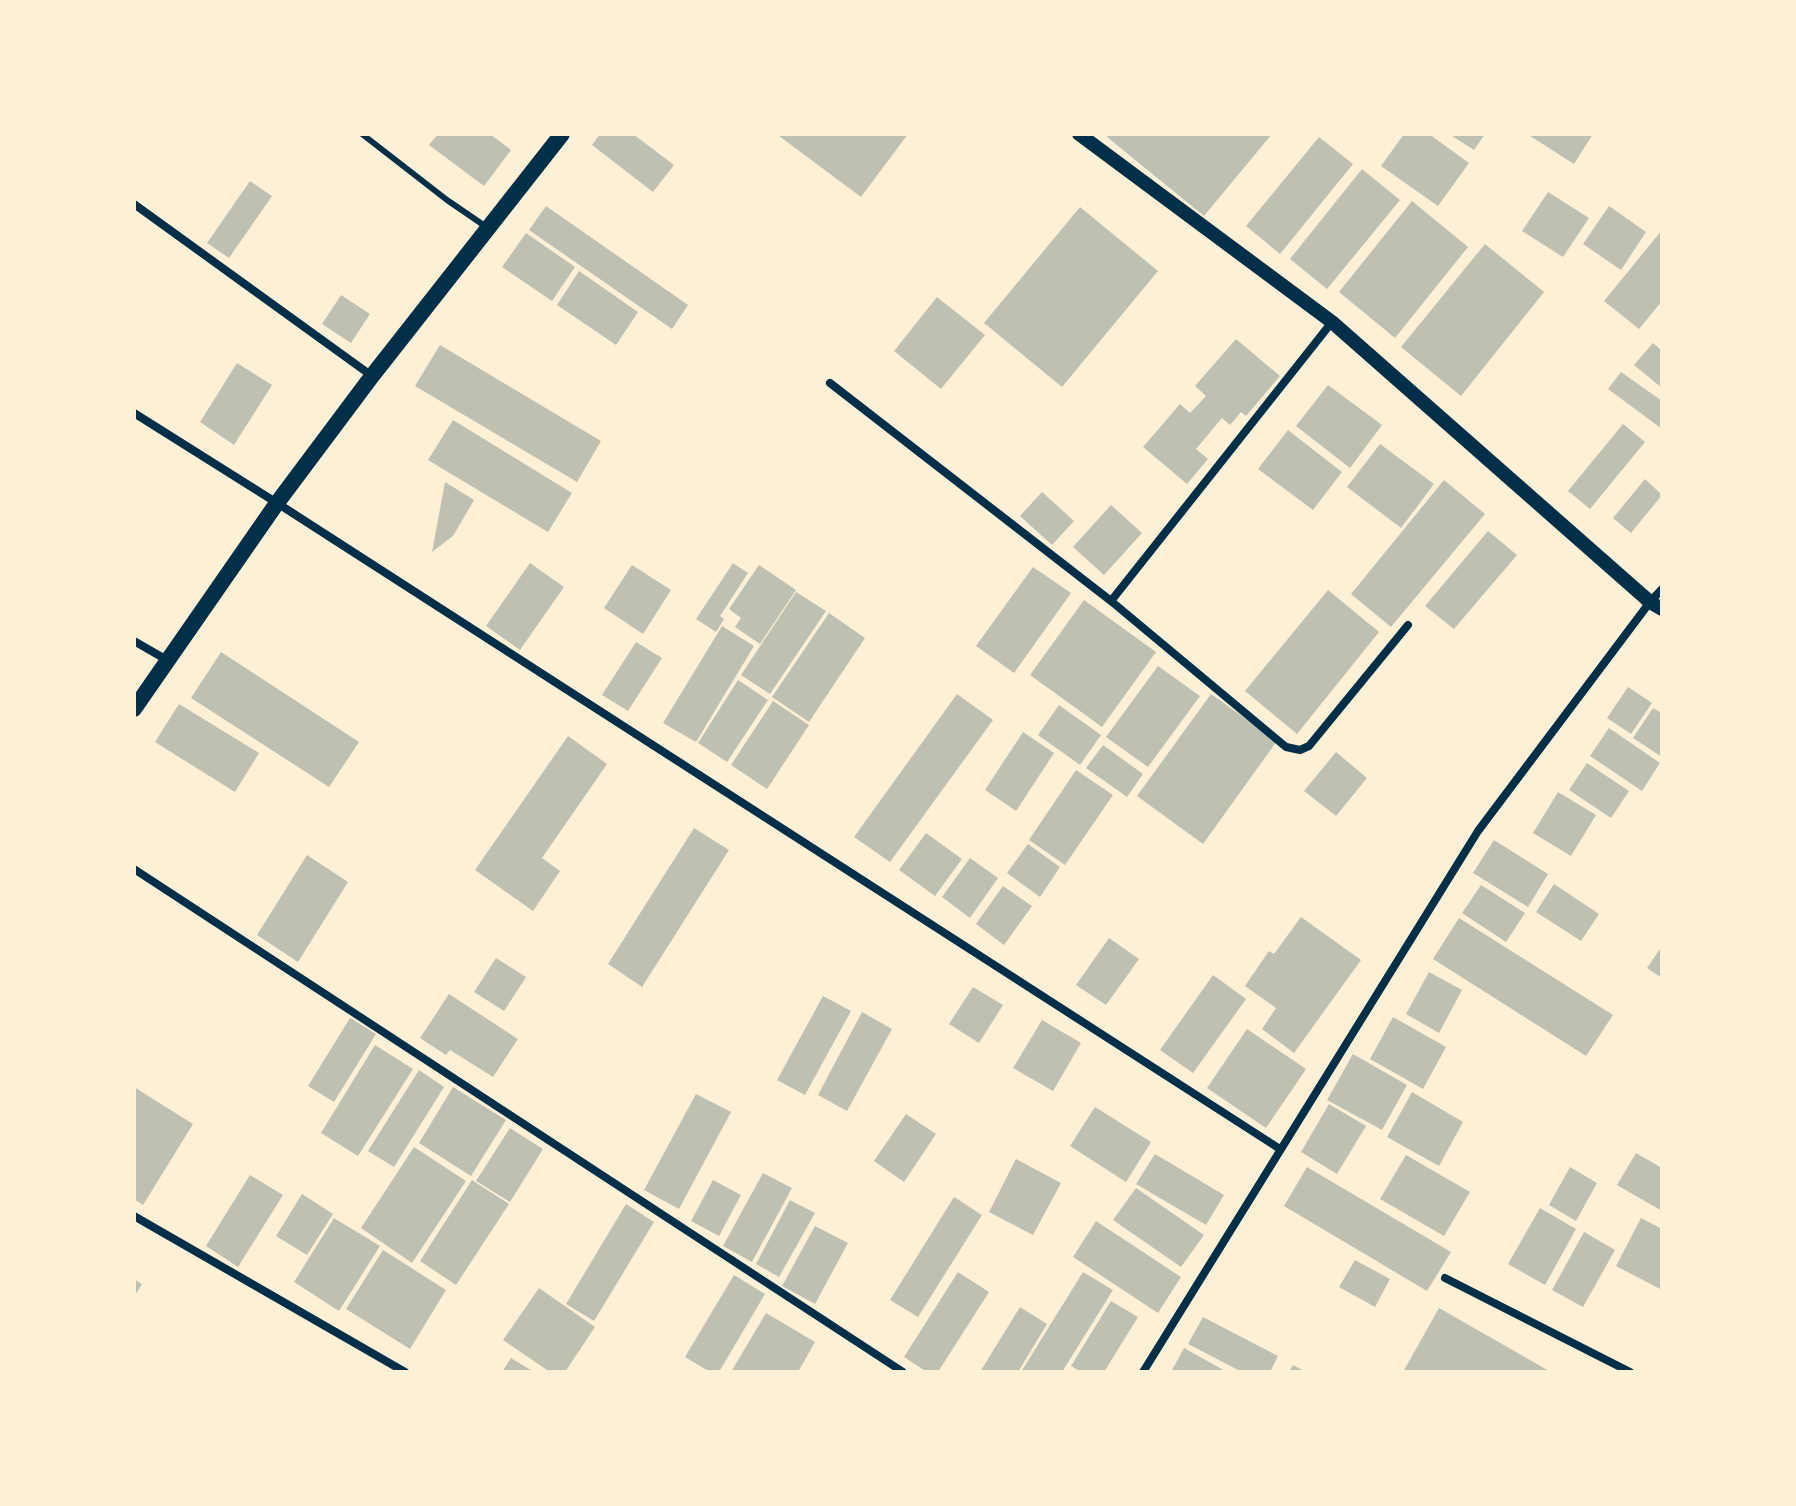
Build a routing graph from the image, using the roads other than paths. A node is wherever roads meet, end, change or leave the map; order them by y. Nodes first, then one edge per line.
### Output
1 (362, 134) edge
2 (562, 134) edge
3 (1079, 134) edge
4 (134, 204) edge
5 (488, 228) junction
6 (1332, 322) junction
7 (372, 376) junction
8 (830, 383) dead end
9 (134, 413) edge
10 (277, 503) junction
11 (1662, 589) edge
12 (1111, 601) junction
13 (1656, 606) edge
14 (1408, 625) dead end
15 (134, 641) edge
16 (167, 660) junction
17 (134, 709) edge
18 (134, 869) edge
19 (1280, 1149) junction
20 (134, 1216) edge
21 (1445, 1278) dead end
22 (405, 1372) edge
23 (903, 1372) edge
24 (1143, 1372) edge
25 (1630, 1372) edge

1 - 5 lane
2 - 5 main road
3 - 6 street
4 - 7 street
5 - 7 main road
6 - 12 street
6 - 13 street
7 - 10 main road
8 - 12 street
9 - 10 street
10 - 16 main road
10 - 19 street
11 - 13 street
12 - 14 street
13 - 19 street
15 - 16 street
16 - 17 main road
18 - 23 street
19 - 24 street
20 - 22 street
21 - 25 street

